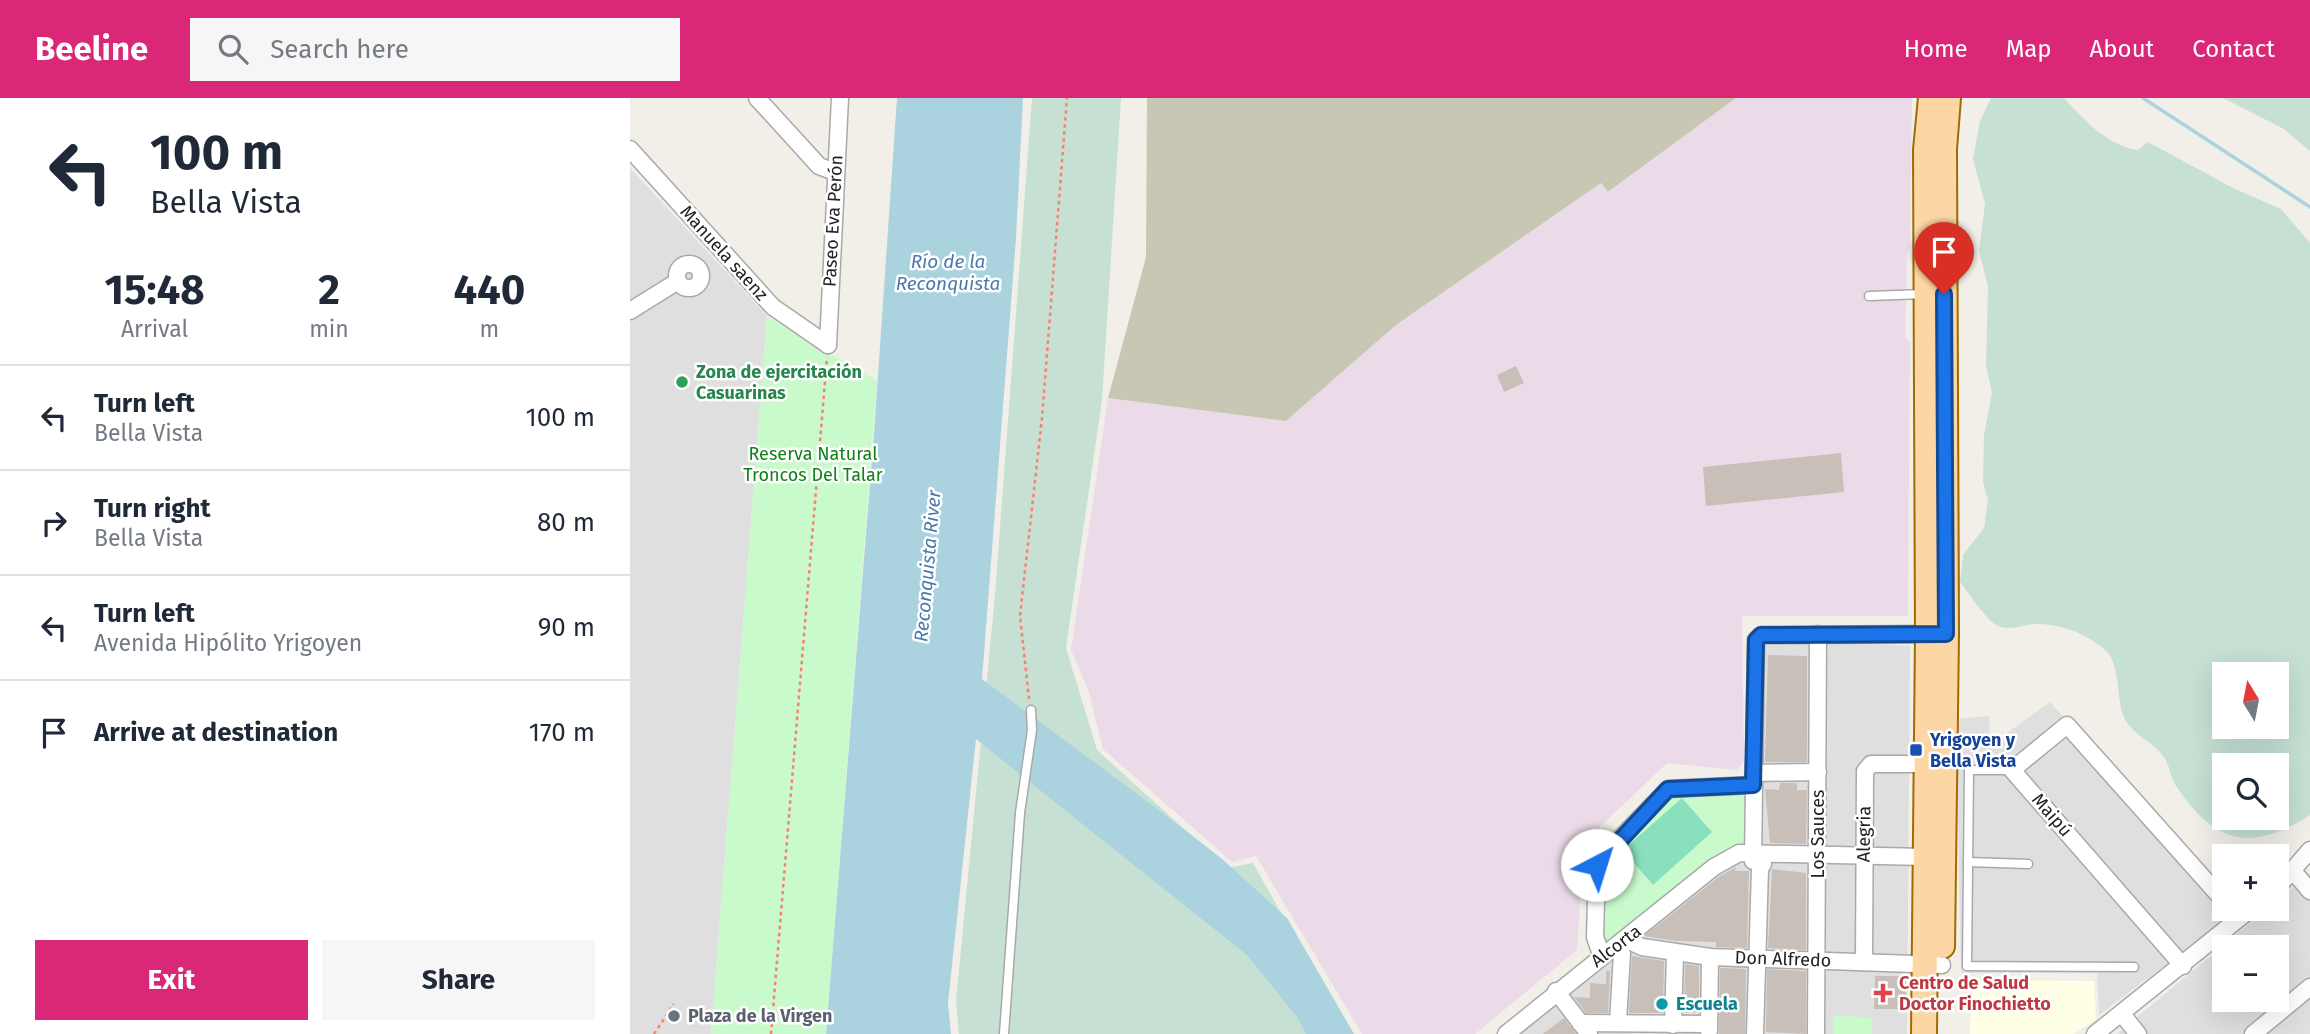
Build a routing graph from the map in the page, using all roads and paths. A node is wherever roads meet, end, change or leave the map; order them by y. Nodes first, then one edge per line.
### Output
1 (757, 98) edge
2 (840, 98) edge
3 (1067, 98) edge
4 (1931, 98) edge
5 (1948, 98) edge
6 (630, 149) edge
7 (835, 172) junction
8 (678, 281) dead end
9 (1936, 294) junction
10 (1869, 296) dead end
11 (632, 307) edge
12 (828, 345) junction
13 (1818, 634) junction
14 (1937, 634) junction
15 (1031, 709) joint
16 (1926, 764) junction
17 (2012, 770) junction
18 (1818, 772) junction
19 (1754, 779) junction
20 (2310, 850) edge
21 (1818, 859) junction
22 (1757, 860) junction
23 (1864, 860) junction
24 (1925, 861) junction
25 (1968, 862) junction
26 (2028, 864) dead end
27 (2294, 871) junction
28 (2289, 876) edge
29 (2212, 888) edge
30 (2310, 891) edge
31 (2231, 921) edge
32 (1622, 943) junction
33 (1675, 953) junction
34 (1602, 957) junction
35 (1710, 957) junction
36 (1757, 960) junction
37 (1816, 960) junction
38 (1864, 962) junction
39 (1934, 965) junction
40 (2183, 966) junction
41 (2134, 967) dead end
42 (2310, 987) edge
43 (1556, 991) junction
44 (674, 1004) dead end
45 (2122, 1014) junction
46 (1618, 1022) junction
47 (1585, 1028) edge
48 (1662, 1028) edge
49 (1708, 1029) edge
50 (1515, 1031) edge
51 (654, 1034) edge
52 (771, 1034) edge
53 (1004, 1034) edge
54 (1755, 1034) edge
55 (1816, 1034) edge
56 (1924, 1034) edge
57 (1941, 1034) edge
58 (2095, 1034) edge
59 (2138, 1034) edge
60 (2253, 1034) edge

1 - 7 street
2 - 7 street, Paseo Eva Perón
3 - 15 path
4 - 9 main road
5 - 9 main road
6 - 12 street, Manuela saenz
7 - 12 street, Paseo Eva Perón
8 - 11 street
9 - 10 lane
9 - 14 main road
12 - 52 path
13 - 14 street
13 - 18 street, Los Sauces
13 - 19 street
14 - 16 main road
14 - 39 main road
15 - 53 lane
16 - 23 street, Alegria
16 - 24 main road
17 - 25 lane
17 - 29 street
17 - 40 street, Maipú
18 - 19 street
18 - 21 street, Los Sauces
19 - 22 street
19 - 34 street
20 - 27 street
21 - 22 street, Alcorta
21 - 23 street, Alcorta
21 - 37 street, Los Sauces
22 - 32 street, Alcorta
22 - 36 street
23 - 24 street, Alcorta
23 - 38 street, Alegria
24 - 39 main road
25 - 26 lane
25 - 41 lane
27 - 28 street
27 - 30 street
31 - 40 street
32 - 33 street, Don Alfredo
32 - 34 street, Alcorta
32 - 46 street
33 - 35 street, Don Alfredo
33 - 48 street
34 - 43 street, Alcorta
35 - 36 street, Don Alfredo
35 - 49 street
36 - 37 street, Don Alfredo
36 - 54 street
37 - 38 street, Don Alfredo
37 - 55 street, Los Sauces
38 - 39 street, Don Alfredo
39 - 56 main road
39 - 57 main road
40 - 45 street
42 - 60 street
43 - 47 street
43 - 50 street, Alcorta
44 - 51 path
45 - 58 street
45 - 59 street
46 - 47 street
46 - 48 street
48 - 49 street

